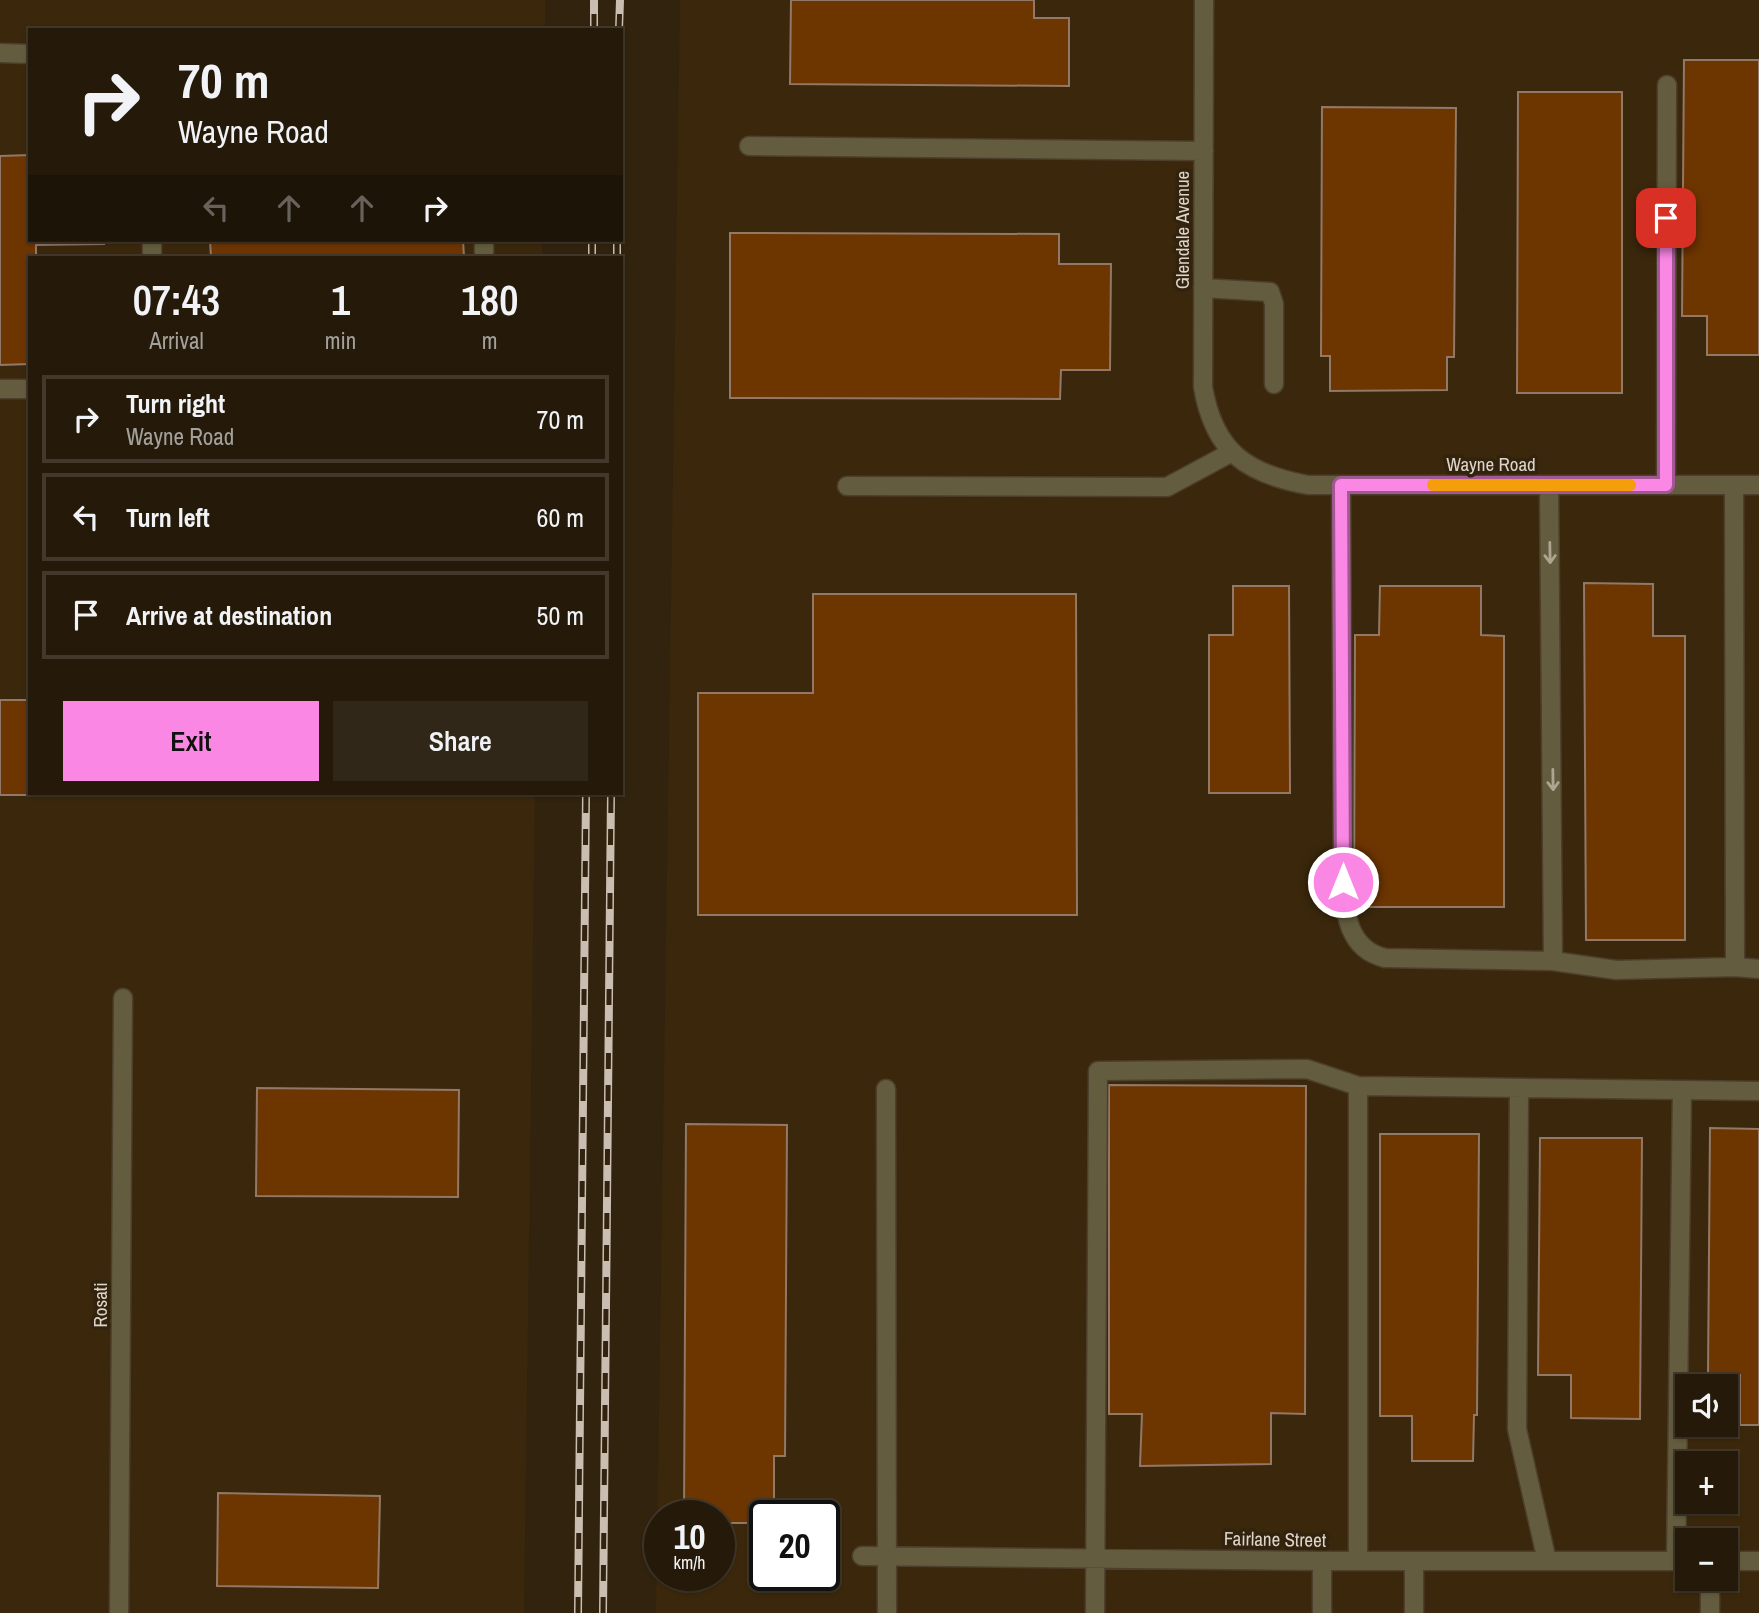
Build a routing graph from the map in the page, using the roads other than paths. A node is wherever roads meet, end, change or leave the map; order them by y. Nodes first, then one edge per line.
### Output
1 (1204, 0) edge
2 (0, 53) edge
3 (28, 54) edge
4 (1667, 85) dead end
5 (749, 146) dead end
6 (1204, 151) junction
7 (1203, 288) junction
8 (1274, 384) dead end
9 (0, 389) edge
10 (28, 389) edge
11 (1232, 452) junction
12 (1341, 485) junction
13 (1549, 485) junction
14 (1666, 485) junction
15 (1734, 485) junction
16 (1759, 485) edge
17 (847, 486) dead end
18 (1553, 961) junction
19 (1735, 967) junction
20 (1759, 969) edge
21 (123, 998) dead end
22 (1358, 1086) junction
23 (886, 1088) dead end
24 (1519, 1088) junction
25 (1682, 1090) junction
26 (1759, 1091) edge
27 (1681, 1528) edge
28 (862, 1556) dead end
29 (888, 1556) junction
30 (1095, 1558) junction
31 (1322, 1561) junction
32 (1358, 1561) junction
33 (1414, 1561) junction
34 (1547, 1561) junction
35 (1675, 1561) edge
36 (1738, 1561) edge
37 (1759, 1561) edge
38 (1710, 1591) edge
39 (119, 1613) edge
40 (887, 1613) edge
41 (1095, 1613) edge
42 (1322, 1613) edge
43 (1414, 1613) edge
44 (1710, 1613) edge

1 - 6 street, Glendale Avenue
2 - 3 street
4 - 14 street
5 - 6 street
6 - 7 street, Glendale Avenue
7 - 8 street
7 - 11 street, Glendale Avenue
9 - 10 street
11 - 12 street, Wayne Road
11 - 17 street
12 - 13 street, Wayne Road
12 - 18 street
13 - 14 street, Wayne Road
13 -> 18 street
14 - 15 street, Wayne Road
15 - 16 street, Wayne Road
15 - 19 street
18 - 19 street
19 - 20 street
21 - 39 street, Rosati
22 - 24 street
22 - 30 street
22 - 32 street
23 - 29 street
24 - 25 street
24 - 34 street
25 - 26 street
25 - 27 street
28 - 29 street, Fairlane Street
29 - 30 street, Fairlane Street
29 - 40 street
30 - 31 street, Fairlane Street
30 - 41 street
31 - 32 street, Fairlane Street
31 - 42 street
32 - 33 street, Fairlane Street
33 - 34 street, Fairlane Street
33 - 43 street
34 - 35 street, Fairlane Street
36 - 37 street
38 - 44 street

